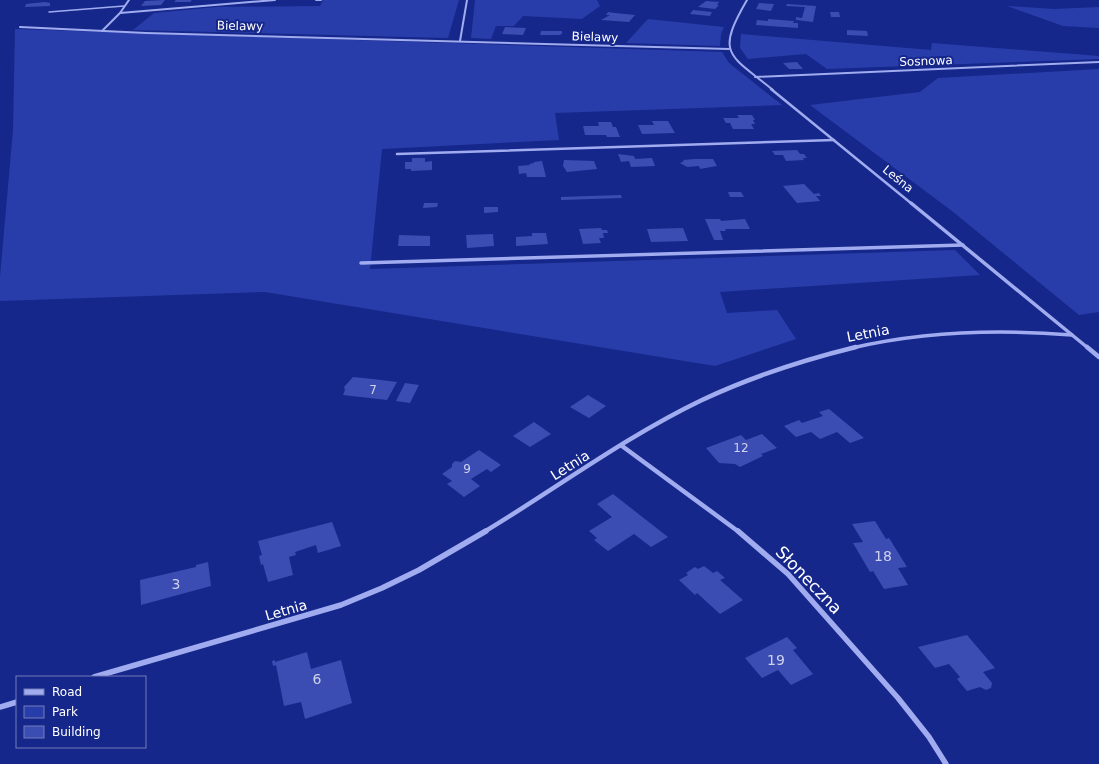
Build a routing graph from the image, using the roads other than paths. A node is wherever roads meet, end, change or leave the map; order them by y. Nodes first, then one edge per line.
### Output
1 (129, 0) edge
2 (275, 0) edge
3 (316, 0) edge
4 (321, 0) edge
5 (467, 0) edge
6 (747, 0) edge
7 (124, 6) junction
8 (49, 12) dead end
9 (120, 13) junction
10 (20, 27) dead end
11 (102, 31) junction
12 (460, 41) junction
13 (729, 49) junction
14 (1099, 62) edge
15 (755, 77) junction
16 (834, 140) junction
17 (397, 154) dead end
18 (963, 245) junction
19 (360, 263) dead end
20 (1072, 335) junction
21 (1099, 357) edge
22 (622, 446) junction
23 (97, 676) edge
24 (16, 702) edge
25 (0, 707) edge
26 (946, 764) edge

1 - 7 street
2 - 9 street
3 - 4 street
5 - 12 street
6 - 13 street
7 - 8 lane
7 - 9 street
9 - 11 street
10 - 11 street, Bielawy
11 - 12 street, Bielawy
12 - 13 street, Bielawy
13 - 15 street, Leśna
14 - 15 street, Sosnowa
15 - 16 street, Leśna
16 - 17 street
16 - 18 street, Leśna
18 - 19 street
18 - 20 street, Leśna
20 - 21 street, Leśna
20 - 22 street, Letnia
22 - 23 street, Letnia
22 - 26 street, Słoneczna
24 - 25 street

